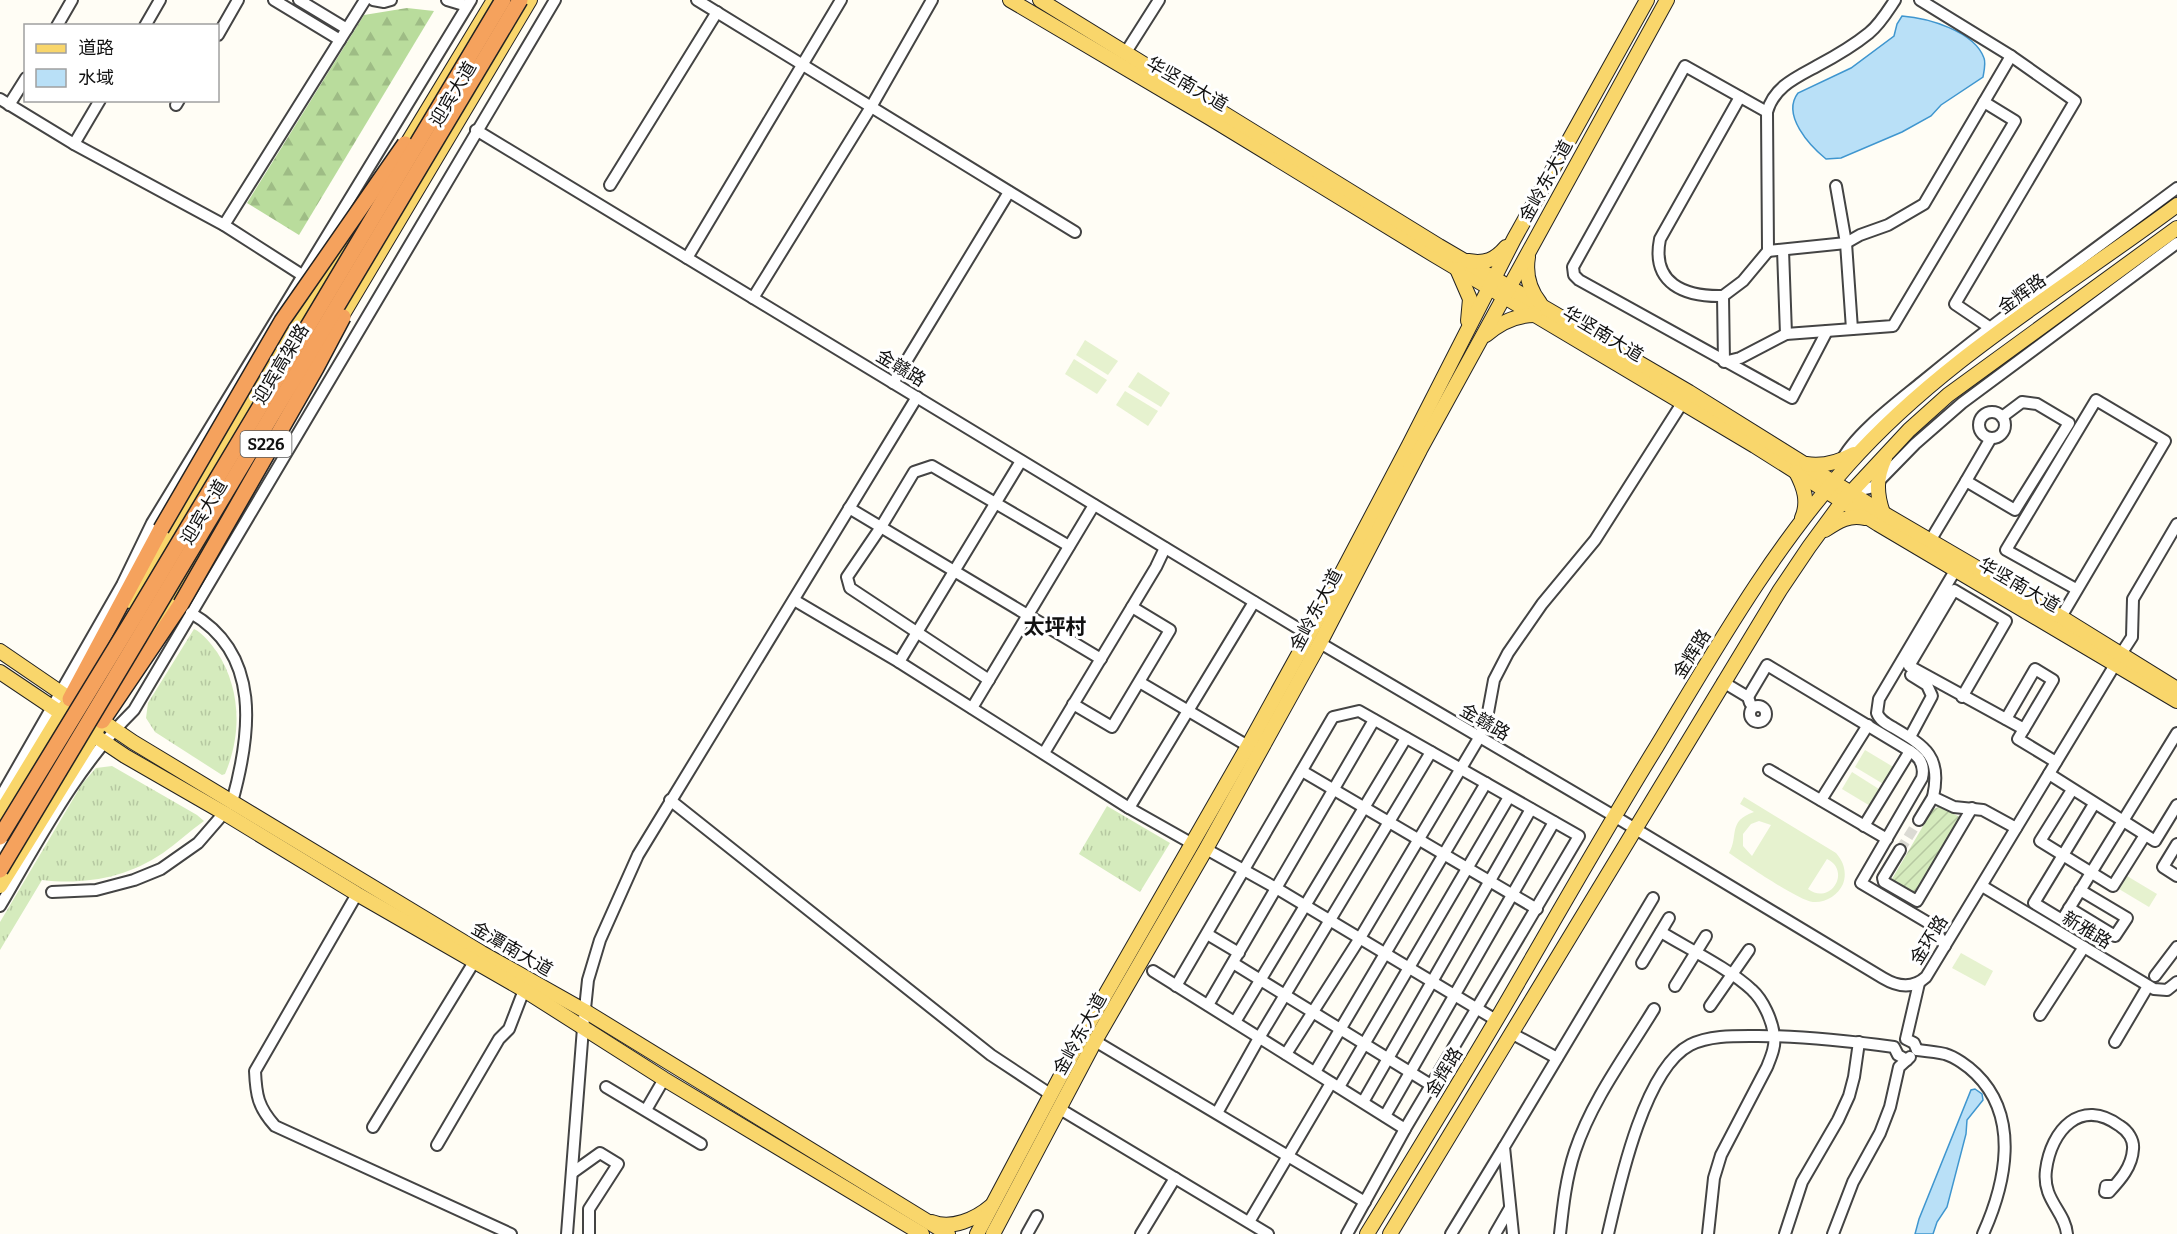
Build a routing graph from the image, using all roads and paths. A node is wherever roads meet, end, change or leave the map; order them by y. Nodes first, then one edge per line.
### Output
1 (72, 0) edge
2 (160, 0) edge
3 (238, 0) edge
4 (274, 0) edge
5 (299, 0) edge
6 (364, 0) edge
7 (373, 0) edge
8 (391, 0) edge
9 (447, 0) edge
10 (494, 0) edge
11 (503, 0) edge
12 (520, 0) edge
13 (530, 0) edge
14 (555, 0) edge
15 (697, 0) edge
16 (841, 0) edge
17 (933, 0) edge
18 (1010, 0) edge
19 (1040, 0) edge
20 (1159, 0) edge
21 (1647, 0) edge
22 (1667, 0) edge
23 (1895, 0) edge
24 (1920, 0) edge
25 (469, 3) edge
26 (717, 12) junction
27 (58, 24) edge
28 (146, 24) edge
29 (347, 29) junction
30 (219, 33) edge
31 (340, 40) junction
32 (1126, 52) junction
33 (2011, 56) junction
34 (804, 66) junction
35 (24, 80) edge
36 (1740, 97) junction
37 (5, 102) edge
38 (99, 102) edge
39 (1984, 102) junction
40 (871, 107) junction
41 (1767, 112) junction
42 (449, 117) junction
43 (476, 130) junction
44 (74, 144) junction
45 (610, 185) dead end
46 (1836, 186) dead end
47 (2177, 188) edge
48 (1010, 192) junction
49 (2177, 205) edge
50 (224, 225) junction
51 (2177, 228) edge
52 (1075, 232) dead end
53 (1514, 238) junction
54 (1846, 243) junction
55 (2177, 243) edge
56 (1530, 248) junction
57 (1784, 250) junction
58 (1768, 251) junction
59 (687, 258) junction
60 (1460, 264) junction
61 (302, 275) junction
62 (1491, 283) junction
63 (1507, 292) junction
64 (1723, 296) junction
65 (753, 298) junction
66 (1538, 310) junction
67 (1989, 327) junction
68 (1852, 329) junction
69 (1827, 331) junction
70 (1466, 332) junction
71 (1786, 334) junction
72 (1480, 340) junction
73 (1724, 362) junction
74 (892, 382) junction
75 (916, 397) junction
76 (1686, 398) junction
77 (2002, 417) junction
78 (1991, 438) junction
79 (1866, 446) junction
80 (1415, 448) junction
81 (1888, 451) junction
82 (1021, 460) junction
83 (1841, 460) junction
84 (1799, 468) junction
85 (1965, 481) junction
86 (1877, 483) junction
87 (1829, 486) junction
88 (1846, 497) junction
89 (995, 503) junction
90 (1094, 505) junction
91 (849, 508) junction
92 (1877, 516) junction
93 (2177, 524) edge
94 (881, 527) junction
95 (1799, 527) junction
96 (1814, 539) junction
97 (1930, 541) junction
98 (1069, 546) junction
99 (1165, 548) junction
100 (1956, 569) junction
101 (954, 571) junction
102 (2076, 589) junction
103 (794, 600) junction
104 (1254, 602) junction
105 (1132, 607) junction
106 (186, 609) junction
107 (1028, 615) junction
108 (2061, 617) junction
109 (916, 632) junction
110 (1314, 639) junction
111 (0, 651) edge
112 (2119, 658) junction
113 (1101, 659) junction
114 (899, 662) junction
115 (1898, 668) junction
116 (0, 672) edge
117 (989, 680) junction
118 (1723, 682) junction
119 (1141, 683) junction
120 (2177, 689) edge
121 (65, 696) junction
122 (1748, 697) junction
123 (1962, 697) junction
124 (2177, 701) edge
125 (1073, 704) junction
126 (972, 708) junction
127 (1752, 709) dead end
128 (56, 710) junction
129 (1188, 711) junction
130 (2006, 719) junction
131 (1374, 720) junction
132 (109, 725) junction
133 (1868, 725) junction
134 (2024, 729) junction
135 (2177, 734) edge
136 (1910, 737) junction
137 (1406, 738) junction
138 (1479, 738) junction
139 (98, 739) junction
140 (1248, 746) junction
141 (1910, 751) junction
142 (2172, 751) edge
143 (1431, 752) junction
144 (1044, 753) junction
145 (2056, 762) junction
146 (1460, 768) junction
147 (1769, 770) dead end
148 (1302, 771) junction
149 (2049, 774) junction
150 (1486, 783) junction
151 (1334, 790) junction
152 (2072, 790) junction
153 (1509, 796) junction
154 (1933, 797) junction
155 (0, 798) edge
156 (670, 800) junction
157 (1821, 800) junction
158 (2094, 804) junction
159 (2177, 805) edge
160 (228, 807) junction
161 (1129, 808) junction
162 (1364, 808) junction
163 (1972, 808) junction
164 (1531, 809) junction
165 (0, 814) edge
166 (1614, 816) junction
167 (1919, 820) tunnel mouth
168 (1389, 822) junction
169 (1554, 822) junction
170 (2123, 822) junction
171 (1864, 826) junction
172 (2016, 828) junction
173 (1635, 829) junction
174 (2145, 835) junction
175 (0, 837) edge
176 (1418, 839) junction
177 (1887, 839) junction
178 (1191, 843) junction
179 (2177, 844) edge
180 (1206, 849) junction
181 (1900, 850) tunnel mouth
182 (1444, 854) junction
183 (2063, 855) junction
184 (1468, 868) junction
185 (1244, 869) junction
186 (0, 870) edge
187 (2091, 873) junction
188 (2177, 876) edge
189 (1490, 881) junction
190 (0, 886) edge
191 (1982, 886) junction
192 (1276, 888) junction
193 (2080, 890) junction
194 (52, 892) dead end
195 (357, 894) junction
196 (1513, 894) junction
197 (1653, 898) dead end
198 (1305, 905) junction
199 (0, 906) edge
200 (2069, 908) junction
201 (1537, 909) junction
202 (1669, 918) dead end
203 (1330, 920) junction
204 (1661, 932) junction
205 (1207, 934) junction
206 (1706, 936) dead end
207 (1360, 938) junction
208 (1945, 946) junction
209 (2084, 947) junction
210 (2177, 947) edge
211 (1749, 950) dead end
212 (1385, 953) junction
213 (1695, 953) junction
214 (1236, 958) junction
215 (474, 962) junction
216 (1641, 963) dead end
217 (1410, 967) junction
218 (1153, 971) dead end
219 (1732, 975) junction
220 (2155, 976) dead end
221 (1261, 980) junction
222 (1433, 980) junction
223 (2177, 982) edge
224 (1919, 983) junction
225 (1176, 986) junction
226 (1675, 986) dead end
227 (2148, 986) junction
228 (524, 990) junction
229 (1455, 994) junction
230 (1285, 995) junction
231 (1208, 1005) junction
232 (1710, 1006) dead end
233 (1478, 1007) junction
234 (1654, 1009) dead end
235 (585, 1011) junction
236 (1314, 1013) junction
237 (2040, 1015) dead end
238 (1496, 1020) junction
239 (1235, 1023) junction
240 (583, 1028) junction
241 (1340, 1029) junction
242 (1511, 1033) junction
243 (1774, 1036) junction
244 (1259, 1038) junction
245 (1906, 1039) junction
246 (1095, 1041) junction
247 (1859, 1042) junction
248 (2115, 1042) dead end
249 (1364, 1044) junction
250 (1894, 1047) junction
251 (1917, 1050) junction
252 (1286, 1054) junction
253 (1388, 1058) junction
254 (1557, 1058) junction
255 (1907, 1060) junction
256 (1315, 1072) junction
257 (1410, 1072) junction
258 (664, 1079) junction
259 (1335, 1085) junction
260 (1431, 1085) junction
261 (606, 1087) dead end
262 (1050, 1094) junction
263 (1363, 1102) junction
264 (1060, 1108) junction
265 (646, 1110) junction
266 (1216, 1113) junction
267 (1385, 1116) junction
268 (373, 1127) dead end
269 (1405, 1129) junction
270 (701, 1144) dead end
271 (437, 1145) dead end
272 (1504, 1147) junction
273 (1031, 1148) junction
274 (1288, 1156) junction
275 (572, 1173) junction
276 (1175, 1178) junction
277 (2114, 1186) dead end
278 (1365, 1202) junction
279 (995, 1203) junction
280 (1511, 1207) junction
281 (1005, 1213) junction
282 (1037, 1216) dead end
283 (1249, 1222) junction
284 (919, 1229) edge
285 (511, 1234) edge
286 (567, 1234) edge
287 (589, 1234) edge
288 (948, 1234) edge
289 (977, 1234) edge
290 (993, 1234) edge
291 (1004, 1234) edge
292 (1028, 1234) edge
293 (1141, 1234) edge
294 (1268, 1234) edge
295 (1347, 1234) edge
296 (1367, 1234) edge
297 (1390, 1234) edge
298 (1451, 1234) edge
299 (1495, 1234) edge
300 (1513, 1234) edge
301 (1560, 1234) edge
302 (1608, 1234) edge
303 (1708, 1234) edge
304 (1785, 1234) edge
305 (1833, 1234) edge
306 (1983, 1234) edge
307 (2067, 1234) edge

1 - 27 street
2 - 28 street
3 - 30 street
4 - 31 street
5 - 29 street
6 - 29 street
7 - 8 street
9 - 25 street
10 - 121 main road, 迎宾大道 / S226
11 - 121 highway, bridge
11 - 175 highway, 迎宾高架路, bridge
12 - 42 highway, 迎宾高架路, bridge
13 - 132 main road, 迎宾大道 / S226
14 - 43 street
15 - 26 street
16 - 34 street
17 - 40 street
18 - 60 main road, 华坚南大道
19 - 32 main road, 华坚南大道
20 - 32 street
21 - 53 main road, 金岭东大道
22 - 56 main road, 金岭东大道
23 - 41 street
24 - 33 street
25 - 61 street
26 - 34 street
26 - 45 street
29 - 31 street
31 - 50 street
32 - 60 main road, 华坚南大道
33 - 39 street
33 - 67 street
34 - 40 street
34 - 59 street
35 - 37 street
36 - 41 street
36 - 64 street
36 - 73 street
37 - 44 street
38 - 44 street
39 - 54 street
39 - 68 street
40 - 48 street
40 - 65 street
41 - 58 street
42 - 106 highway, bridge
42 - 186 highway, 迎宾高架路, bridge
43 - 59 street, 金赣路
43 - 106 street
44 - 50 street
46 - 54 street
47 - 67 street
48 - 52 street
48 - 74 street
49 - 79 main road, 金辉路
50 - 61 street
51 - 81 main road, 金辉路
53 - 60 main road
53 - 62 main road, 金岭东大道
54 - 57 street
54 - 68 street
55 - 86 street
56 - 63 main road, 金岭东大道
56 - 66 main road
57 - 58 street
57 - 71 street
58 - 64 street
59 - 65 street, 金赣路
60 - 62 main road, 华坚南大道
60 - 70 main road
61 - 121 street
62 - 63 main road, 华坚南大道
62 - 70 main road, 金岭东大道
63 - 66 main road, 华坚南大道
63 - 72 main road, 金岭东大道
64 - 73 street
65 - 74 street, 金赣路
66 - 72 main road
66 - 76 main road, 华坚南大道
67 - 83 street
68 - 69 street
69 - 71 street
69 - 73 street
70 - 80 main road, 金岭东大道
71 - 73 street
72 - 80 main road, 金岭东大道
74 - 75 street, 金赣路
75 - 82 street, 金赣路
75 - 91 street
76 - 84 main road, 华坚南大道
76 - 138 street
77 - 78 street
77 - 78 street
77 - 85 street
78 - 85 street
79 - 83 main road
79 - 87 main road, 金辉路
80 - 110 main road, 金岭东大道
81 - 86 main road
81 - 88 main road, 金辉路
82 - 89 street
82 - 90 street, 金赣路
83 - 84 main road
83 - 87 street
84 - 87 main road, 华坚南大道
84 - 95 main road
85 - 97 street
86 - 88 street
86 - 92 main road
87 - 88 main road, 华坚南大道
87 - 95 main road, 金辉路
88 - 92 main road, 华坚南大道
88 - 96 main road, 金辉路
89 - 94 street
89 - 98 street
89 - 101 street
90 - 98 street
90 - 99 street, 金赣路
91 - 94 street
91 - 103 street
92 - 96 main road
92 - 97 main road, 华坚南大道
92 - 100 main road, 华坚南大道
93 - 112 street, 金环路
94 - 101 street
94 - 109 street
95 - 166 main road, 金辉路
96 - 118 main road, 金辉路
97 - 108 main road, 华坚南大道
98 - 107 street
99 - 104 street, 金赣路
99 - 105 street
100 - 112 main road, 华坚南大道
100 - 115 street
101 - 107 street
101 - 109 street
102 - 102 street
102 - 108 street
103 - 114 street
103 - 156 street
104 - 110 street, 金赣路
104 - 129 street
105 - 113 street
105 - 119 street
106 - 132 highway
106 - 160 street
107 - 113 street
107 - 117 street
108 - 112 main road, 华坚南大道
109 - 114 street
109 - 117 street
110 - 138 street, 金赣路
110 - 140 main road, 金岭东大道
110 - 180 main road, 金岭东大道
111 - 121 main road, 金潭南大道
112 - 120 main road, 华坚南大道
112 - 124 main road, 华坚南大道
112 - 145 street, 金环路
113 - 125 street
114 - 126 street
115 - 136 street
115 - 136 street
116 - 128 main road, 金潭南大道
117 - 126 street
118 - 122 street
118 - 173 main road, 金辉路
119 - 125 street
119 - 129 street
121 - 128 main road, 迎宾大道 / S226
121 - 132 main road, 金潭南大道
122 - 127 street
122 - 133 street
123 - 123 street
123 - 130 street
125 - 144 street
126 - 144 street
128 - 139 main road, 金潭南大道
128 - 155 street
128 - 165 main road, 迎宾大道 / S226
129 - 140 street
129 - 161 street
130 - 134 street
130 - 134 street
131 - 137 street
131 - 148 street
131 - 151 street
132 - 139 main road, 迎宾大道 / S226
132 - 160 main road, 金潭南大道
133 - 141 street
133 - 157 street
134 - 145 street
135 - 142 street
136 - 154 street
137 - 143 street
137 - 162 street
138 - 146 street
138 - 166 street, 金赣路
139 - 160 main road, 金潭南大道
139 - 190 main road, 迎宾大道 / S226
139 - 199 street
140 - 178 main road, 金岭东大道
141 - 171 street
141 - 177 street
142 - 170 street
143 - 146 street
143 - 168 street
144 - 161 street
145 - 149 street, 金环路
146 - 150 street
146 - 176 street
147 - 157 street
148 - 151 street
148 - 185 street
149 - 152 street
149 - 172 street, 金环路
150 - 153 street
150 - 182 street
151 - 162 street
151 - 192 street
152 - 158 street
152 - 183 street
153 - 164 street
153 - 184 street
154 - 163 street
154 - 167 street
156 - 235 street
156 - 262 street
157 - 171 street
158 - 170 street
158 - 183 street
159 - 174 street
160 - 194 street
160 - 195 main road, 金潭南大道
160 - 235 main road, 金潭南大道
161 - 178 street
162 - 168 street
162 - 198 street
163 - 172 street
163 - 181 street
164 - 169 street
164 - 189 street
166 - 173 street, 金赣路
166 - 238 main road, 金辉路
168 - 176 street
168 - 203 street
169 - 196 street
169 - 201 street
170 - 174 street
170 - 187 street
171 - 177 street
172 - 191 street, 金环路
173 - 224 street, 金环路
173 - 242 main road, 金辉路
174 - 187 street
176 - 182 street
176 - 207 street
177 - 208 street
178 - 262 main road, 金岭东大道
179 - 188 street
180 - 185 street
180 - 246 main road, 金岭东大道
182 - 184 street
182 - 212 street
183 - 187 street
183 - 200 street
184 - 189 street
184 - 217 street
185 - 192 street
185 - 205 street
187 - 193 street
189 - 196 street
189 - 222 street
191 - 208 street, 金环路
191 - 209 street, 新雅路
192 - 198 street
192 - 214 street
193 - 200 street
193 - 200 street
195 - 215 main road, 金潭南大道
195 - 285 street
196 - 201 street
196 - 229 street
197 - 254 street
198 - 203 street
198 - 221 street
201 - 233 street
202 - 204 street
203 - 207 street
203 - 230 street
204 - 213 street
204 - 216 street
205 - 214 street
205 - 225 street
206 - 213 street
207 - 212 street
207 - 236 street
208 - 224 street, 金环路
209 - 227 street, 新雅路
209 - 237 street
210 - 220 street
211 - 219 street
212 - 217 street
212 - 241 street
213 - 219 street
213 - 226 street
214 - 221 street
214 - 231 street
215 - 228 main road, 金潭南大道
215 - 268 street
217 - 222 street
217 - 249 street
218 - 225 street
219 - 232 street
219 - 243 street
221 - 230 street
221 - 239 street
222 - 229 street
222 - 253 street
223 - 227 street
224 - 245 street
225 - 231 street
227 - 248 street
228 - 240 main road, 金潭南大道
228 - 271 street
229 - 233 street
229 - 257 street
230 - 236 street
230 - 244 street
231 - 239 street
233 - 238 street
233 - 260 street
234 - 301 street
235 - 240 street
235 - 284 main road, 金潭南大道
236 - 241 street
236 - 252 street
238 - 296 main road, 金辉路
239 - 244 street
240 - 258 main road, 金潭南大道
240 - 275 street
241 - 249 street
241 - 256 street
242 - 254 street
242 - 297 main road, 金辉路
243 - 247 street
243 - 302 street
243 - 303 street
244 - 252 street
244 - 266 street
245 - 250 street
245 - 251 street
246 - 264 main road, 金岭东大道
246 - 266 street
247 - 250 street
247 - 304 street
249 - 253 street
249 - 259 street
250 - 255 street
251 - 255 street
251 - 306 street
252 - 256 street
253 - 257 street
253 - 263 street
254 - 272 street
255 - 305 street
256 - 259 street
257 - 260 street
257 - 267 street
258 - 265 street
258 - 284 main road, 金潭南大道
259 - 263 street
259 - 274 street
260 - 269 street
261 - 265 street
262 - 273 main road, 金岭东大道
263 - 267 street
264 - 273 main road, 金岭东大道
264 - 276 street
265 - 270 street
266 - 274 street
267 - 269 street
269 - 278 street
272 - 280 street
272 - 298 street
273 - 279 main road, 金岭东大道
273 - 281 main road, 金岭东大道
274 - 278 street
274 - 283 street
275 - 286 street
275 - 287 street
276 - 283 street
276 - 293 street
277 - 307 street
278 - 295 street
279 - 284 main road
279 - 289 main road, 金岭东大道
280 - 299 street
280 - 300 street
281 - 290 main road, 金岭东大道
281 - 291 main road
282 - 292 street
283 - 294 street
284 - 288 main road, 金潭南大道

